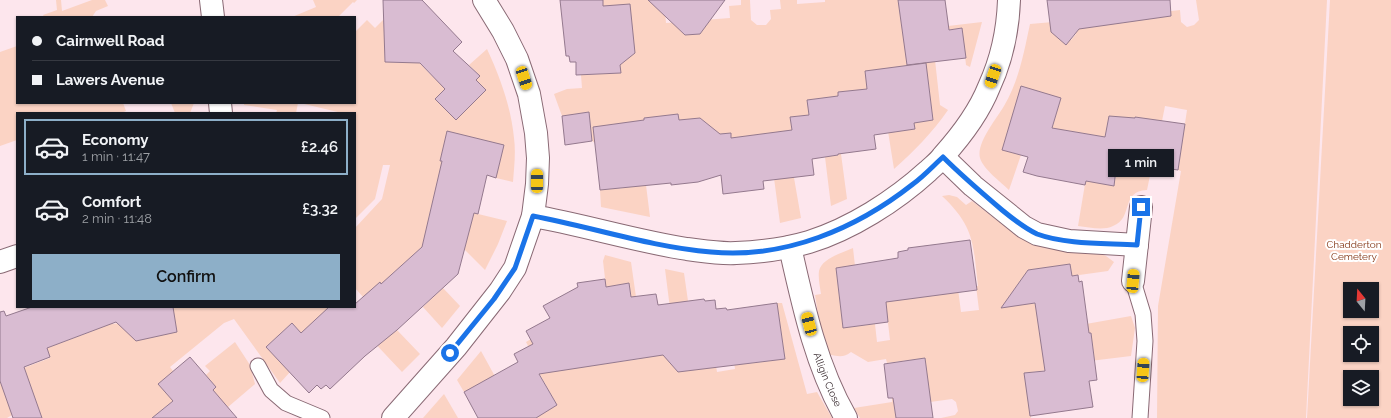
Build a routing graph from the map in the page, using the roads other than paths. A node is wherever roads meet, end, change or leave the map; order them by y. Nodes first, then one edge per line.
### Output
1 (211, 0) edge
2 (484, 0) edge
3 (1009, 0) edge
4 (213, 16) edge
5 (943, 157) junction
6 (1141, 207) dead end
7 (533, 216) junction
8 (1137, 245) junction
9 (790, 247) junction
10 (16, 256) edge
11 (0, 262) edge
12 (1133, 281) joint
13 (258, 366) dead end
14 (322, 418) edge
15 (393, 418) edge
16 (846, 418) edge
17 (1140, 418) edge

1 - 4 street
2 - 7 street
3 - 5 street
5 - 8 street
5 - 9 street
6 - 8 street
7 - 9 street
7 - 15 street
8 - 12 street
9 - 16 street, Alligin Close
10 - 11 street
12 - 17 lane
13 - 14 lane

